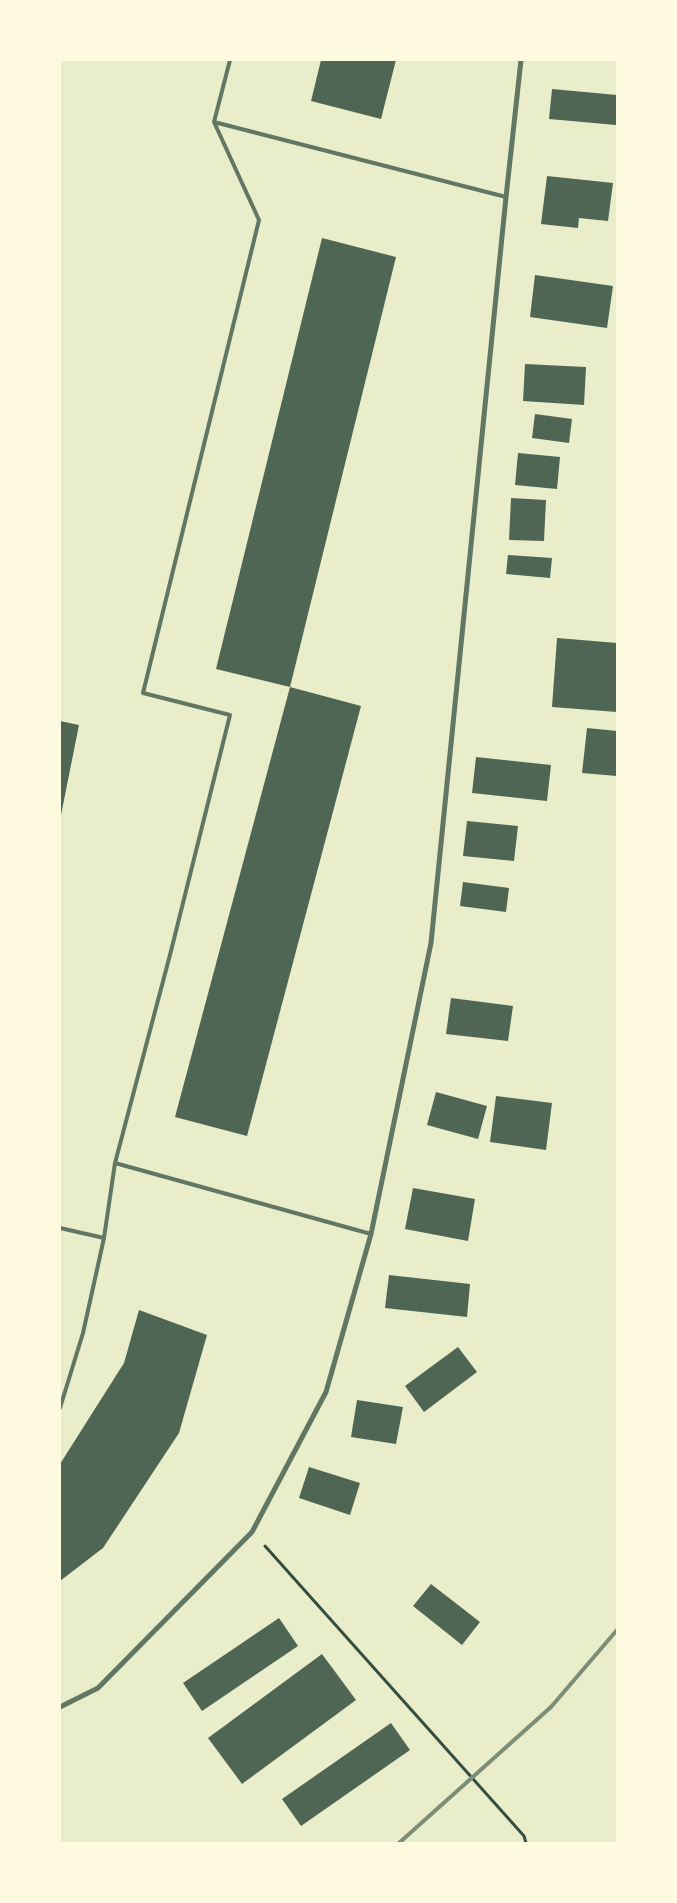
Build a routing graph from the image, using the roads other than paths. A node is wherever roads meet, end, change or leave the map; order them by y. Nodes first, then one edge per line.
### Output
1 (230, 60) edge
2 (521, 60) edge
3 (214, 122) junction
4 (506, 197) junction
5 (115, 1163) junction
6 (60, 1228) edge
7 (371, 1234) junction
8 (104, 1238) junction
9 (60, 1408) edge
10 (60, 1707) edge

1 - 3 lane
2 - 4 street
3 - 4 lane
3 - 5 lane
4 - 7 street
5 - 7 lane
5 - 8 lane
6 - 8 lane
7 - 10 street
8 - 9 lane

